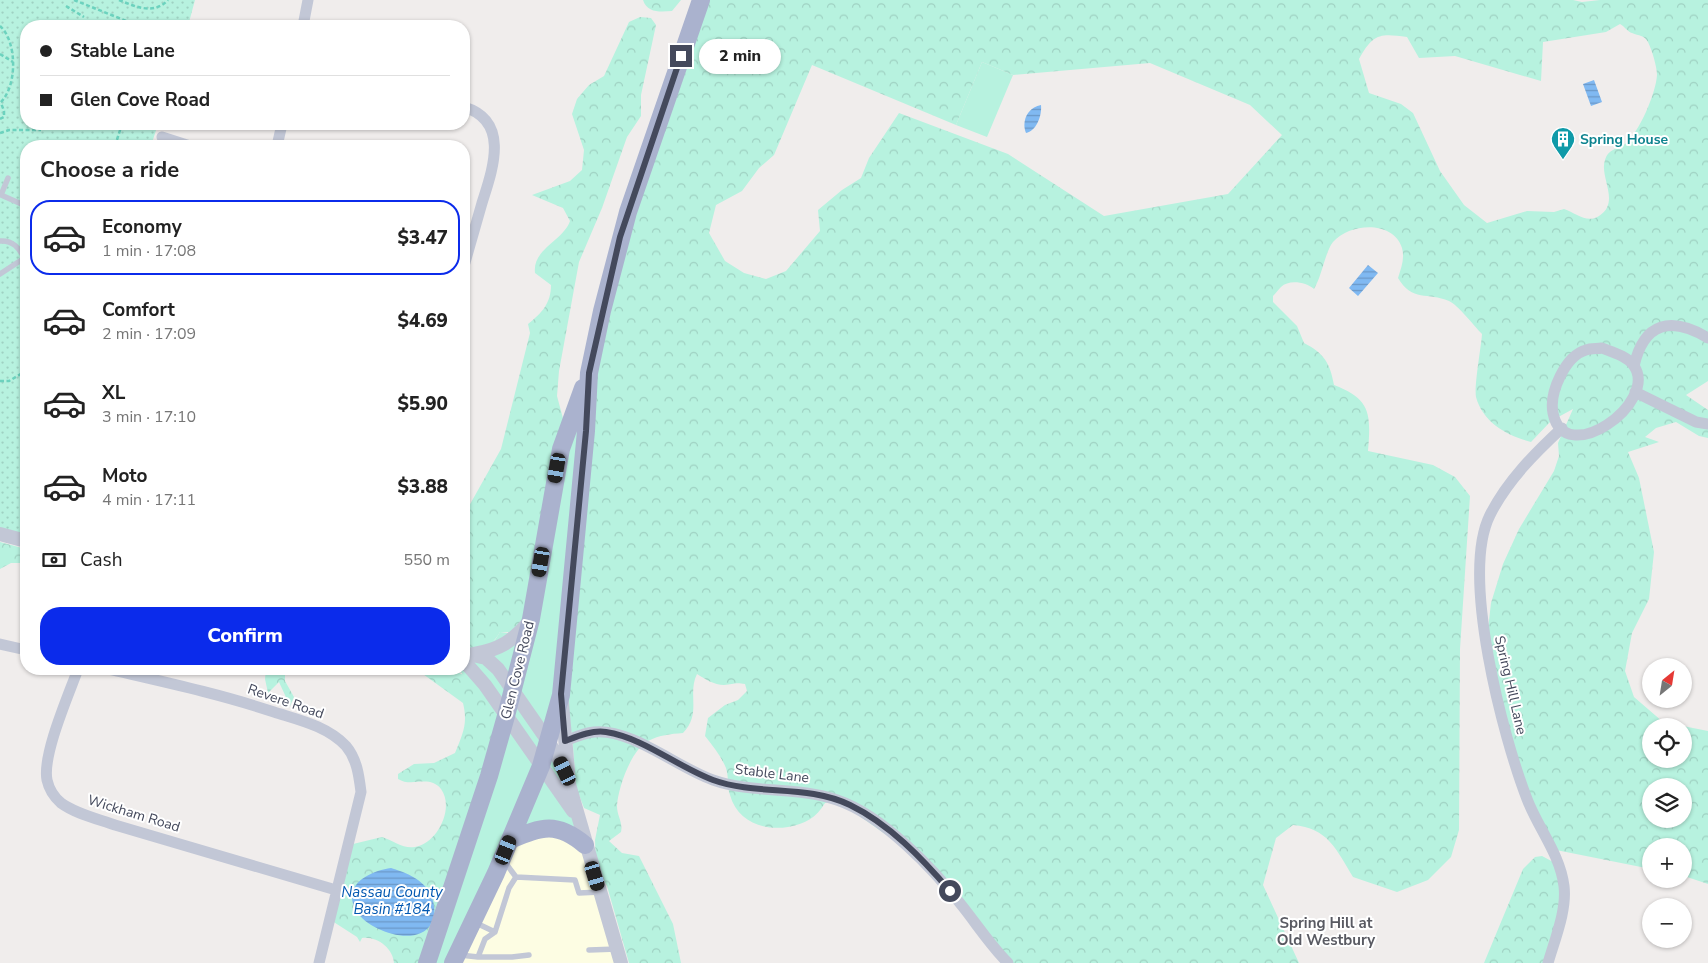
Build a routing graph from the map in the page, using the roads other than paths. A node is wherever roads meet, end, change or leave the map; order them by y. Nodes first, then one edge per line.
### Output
1 (308, 0) edge
2 (701, 0) edge
3 (304, 20) edge
4 (470, 110) edge
5 (162, 137) dead end
6 (171, 140) edge
7 (8, 178) dead end
8 (20, 203) edge
9 (0, 241) edge
10 (470, 247) edge
11 (20, 250) edge
12 (20, 261) edge
13 (0, 274) edge
14 (1708, 338) edge
15 (1634, 366) junction
16 (589, 373) junction
17 (1635, 392) junction
18 (1708, 424) edge
19 (1562, 428) junction
20 (0, 534) edge
21 (20, 539) edge
22 (531, 619) junction
23 (0, 644) edge
24 (20, 649) edge
25 (470, 655) edge
26 (470, 657) edge
27 (470, 662) edge
28 (76, 675) edge
29 (134, 675) edge
30 (512, 688) junction
31 (506, 716) junction
32 (557, 741) junction
33 (541, 766) junction
34 (579, 819) junction
35 (510, 840) junction
36 (585, 845) junction
37 (502, 859) junction
38 (516, 878) junction
39 (336, 890) junction
40 (600, 892) junction
41 (473, 922) junction
42 (495, 932) junction
43 (617, 949) junction
44 (589, 950) dead end
45 (529, 955) dead end
46 (478, 957) junction
47 (455, 959) edge
48 (319, 963) edge
49 (427, 963) edge
50 (621, 963) edge
51 (1008, 963) edge
52 (1548, 963) edge

1 - 3 street
2 - 16 main road, Glen Cove Road
4 - 10 street
5 - 6 street
7 - 8 lane
9 - 11 lane
12 - 13 lane
14 - 15 street
15 - 17 street
15 - 19 street
16 - 22 main road, Glen Cove Road
16 - 32 main road, Glen Cove Road
17 - 18 street
17 - 19 street
19 - 52 street, Spring Hill Lane
20 - 21 street
22 - 25 street
22 - 30 main road, Glen Cove Road
23 - 24 street
26 - 30 street
27 - 31 street
28 - 39 street, Wickham Road
29 - 39 street, Revere Road
30 - 31 main road, Glen Cove Road
30 - 32 street
31 - 33 street
31 - 49 main road, Glen Cove Road
32 - 33 main road, Glen Cove Road
32 - 34 street
32 - 51 street, Stable Lane
33 - 34 street
33 - 35 main road, Glen Cove Road
34 - 36 street
35 - 36 main road
35 - 37 main road, Glen Cove Road
36 - 40 street
37 - 38 lane
37 - 41 main road, Glen Cove Road
38 - 40 lane
38 - 42 lane
39 - 48 street, Revere Road
40 - 43 street
41 - 42 lane
41 - 47 main road, Glen Cove Road
42 - 46 lane
43 - 44 lane
43 - 50 street
45 - 46 lane
46 - 47 lane

